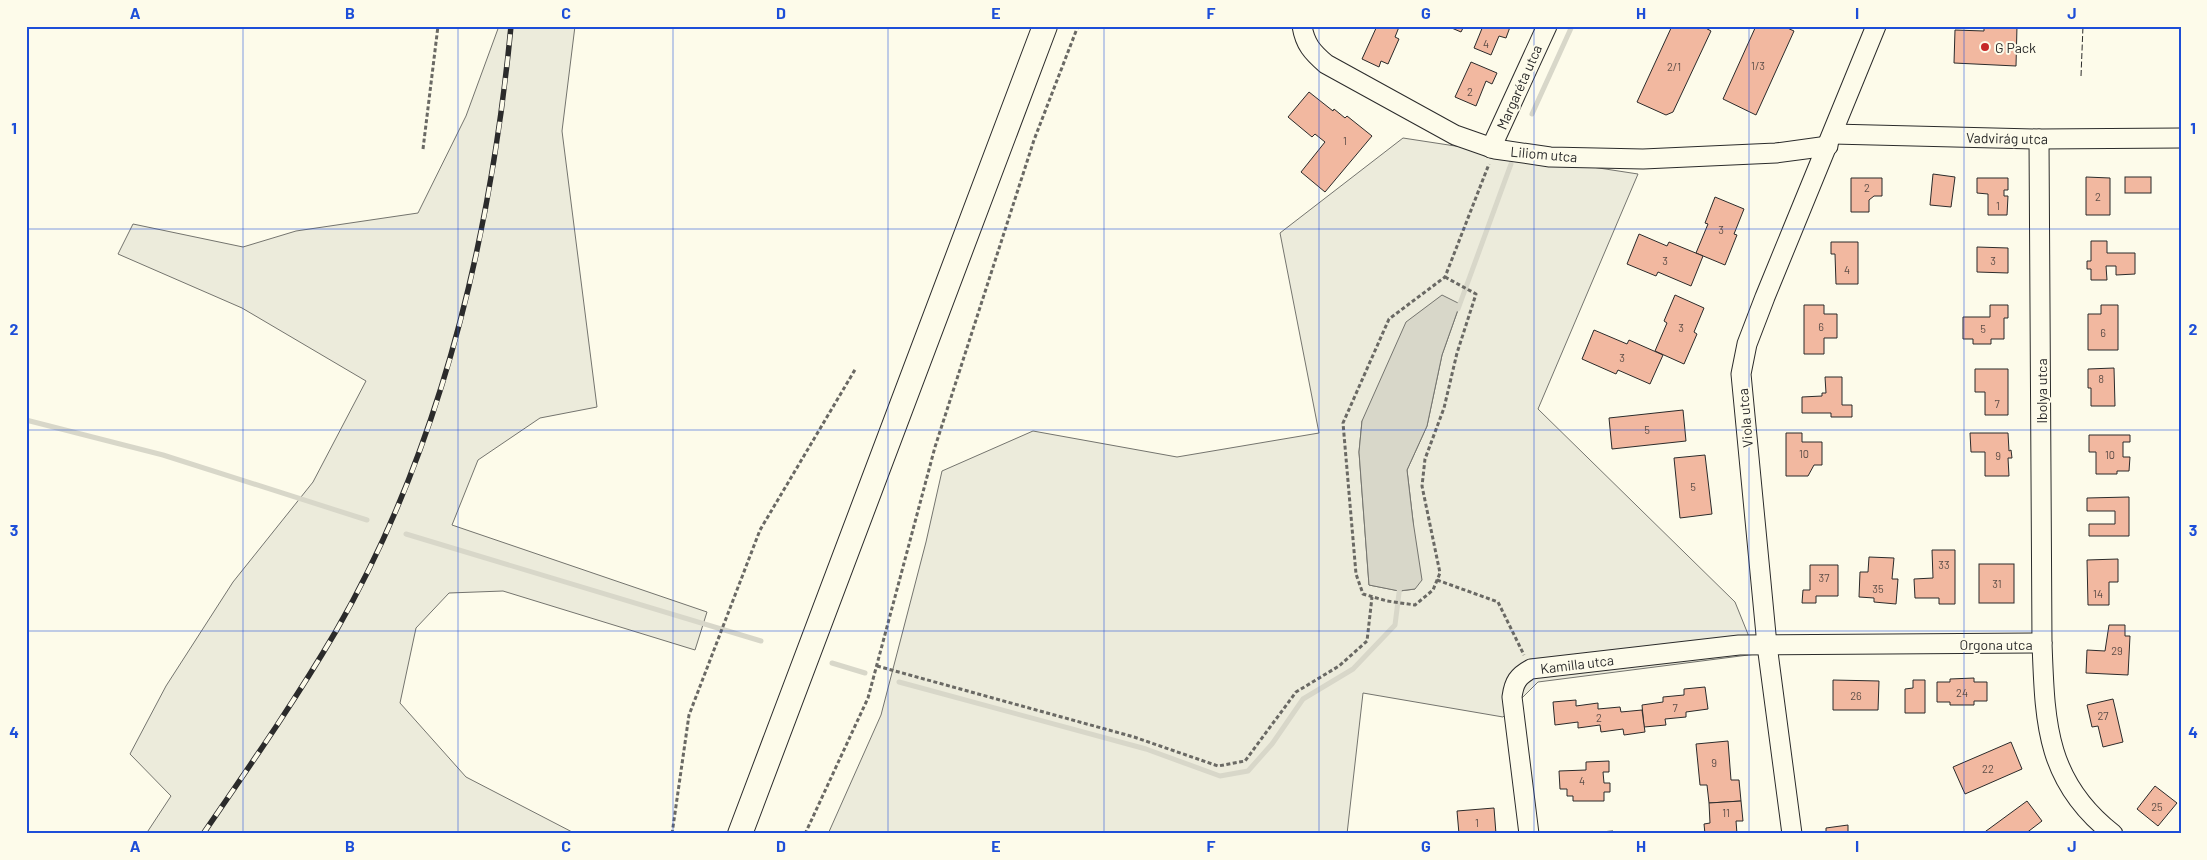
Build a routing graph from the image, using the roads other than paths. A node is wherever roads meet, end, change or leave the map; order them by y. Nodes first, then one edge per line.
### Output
1 (1045, 26) edge
2 (1302, 26) edge
3 (1547, 26) edge
4 (1876, 26) edge
5 (2038, 138) junction
6 (2181, 138) edge
7 (1830, 140) junction
8 (1493, 149) junction
9 (2042, 644) junction
10 (1767, 645) junction
11 (740, 834) edge
12 (1529, 834) edge
13 (1792, 834) edge
14 (2113, 834) edge

1 - 11 main road
2 - 8 street, Liliom utca
3 - 8 street, Margaréta utca
4 - 7 street, Viola utca
5 - 6 street, Vadvirág utca
5 - 7 street, Vadvirág utca
5 - 9 street, Ibolya utca
7 - 8 street, Liliom utca
7 - 10 street, Viola utca
9 - 10 street, Orgona utca
9 - 14 street, Orgona utca
10 - 12 street, Kamilla utca
10 - 13 street, Viola utca

